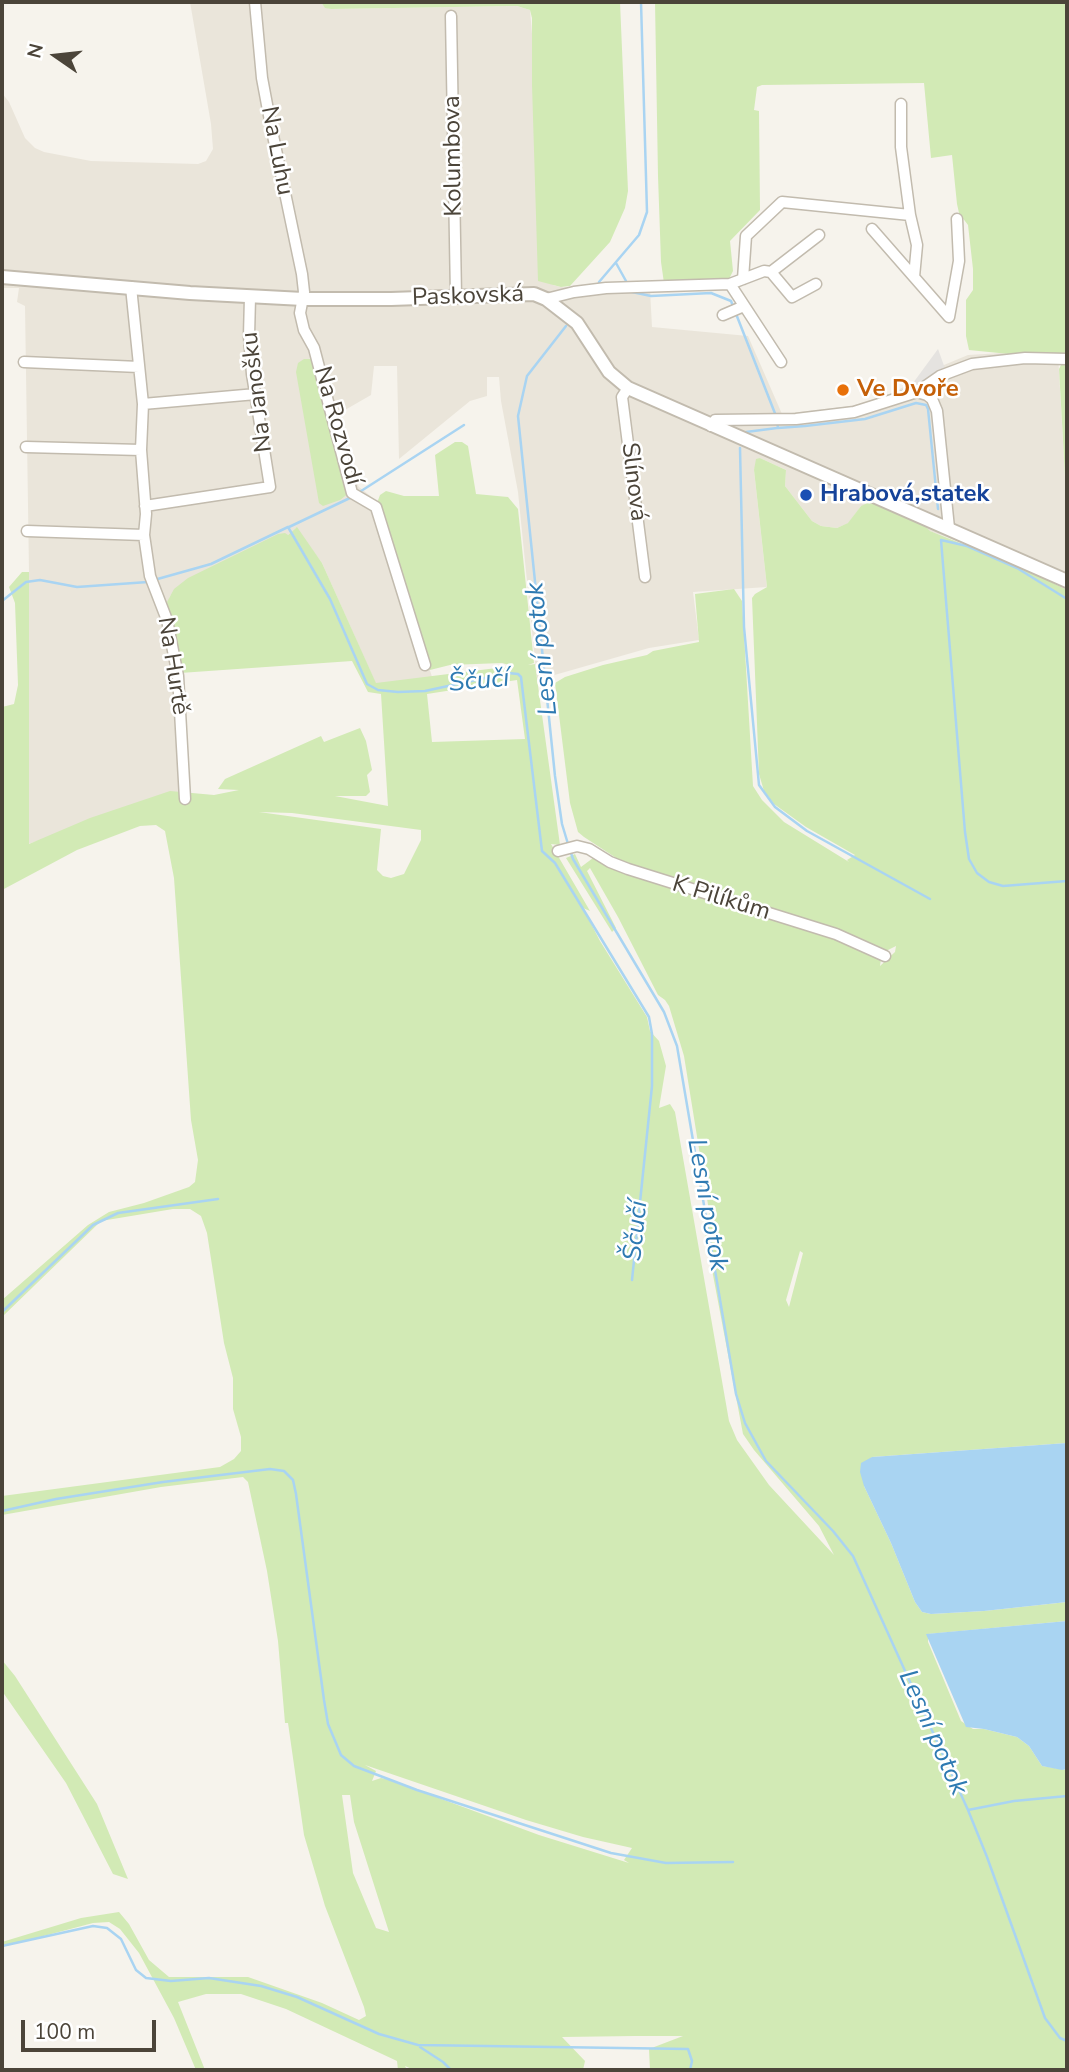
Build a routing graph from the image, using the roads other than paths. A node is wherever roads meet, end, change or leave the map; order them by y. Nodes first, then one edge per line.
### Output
1 (255, 2) edge
2 (451, 16) dead end
3 (901, 104) dead end
4 (911, 215) junction
5 (957, 219) dead end
6 (872, 229) dead end
7 (819, 235) dead end
8 (771, 272) junction
9 (914, 276) junction
10 (2, 277) edge
11 (743, 279) junction
12 (730, 284) junction
13 (816, 284) dead end
14 (131, 287) junction
15 (456, 296) junction
16 (250, 297) junction
17 (303, 299) junction
18 (546, 299) junction
19 (1067, 359) edge
20 (24, 362) dead end
21 (781, 362) dead end
22 (139, 367) junction
23 (628, 388) junction
24 (917, 392) junction
25 (256, 394) junction
26 (143, 404) junction
27 (711, 426) junction
28 (26, 447) dead end
29 (141, 450) junction
30 (145, 506) junction
31 (949, 528) junction
32 (27, 531) dead end
33 (144, 535) junction
34 (645, 577) dead end
35 (1067, 581) edge
36 (425, 666) dead end
37 (185, 799) dead end
38 (561, 851) dead end
39 (885, 956) dead end

1 - 17 street, Na Luhu
2 - 15 street, Kolumbova
3 - 4 street
4 - 9 street
4 - 11 street
5 - 9 street
6 - 9 street
7 - 8 street
8 - 11 street
8 - 13 street
10 - 14 street, Paskovská
11 - 12 street
12 - 18 street
12 - 21 street
14 - 16 street, Paskovská
14 - 22 street, Na Hurtě
15 - 17 street, Paskovská
15 - 18 street, Paskovská
16 - 17 street, Paskovská
16 - 25 street, Na Janošku
17 - 36 street, Na Rozvodí
18 - 23 street, Paskovská
19 - 24 street
20 - 22 street
22 - 26 street, Na Hurtě
23 - 27 street, Paskovská
23 - 34 street, Slínová
24 - 27 street
24 - 31 street
25 - 26 street
25 - 30 street, Na Janošku
26 - 29 street, Na Hurtě
27 - 31 street, Paskovská
28 - 29 street
29 - 30 street, Na Hurtě
30 - 33 street, Na Hurtě
31 - 35 street, Paskovská
32 - 33 street
33 - 37 street, Na Hurtě
38 - 39 street, K Pilíkům

